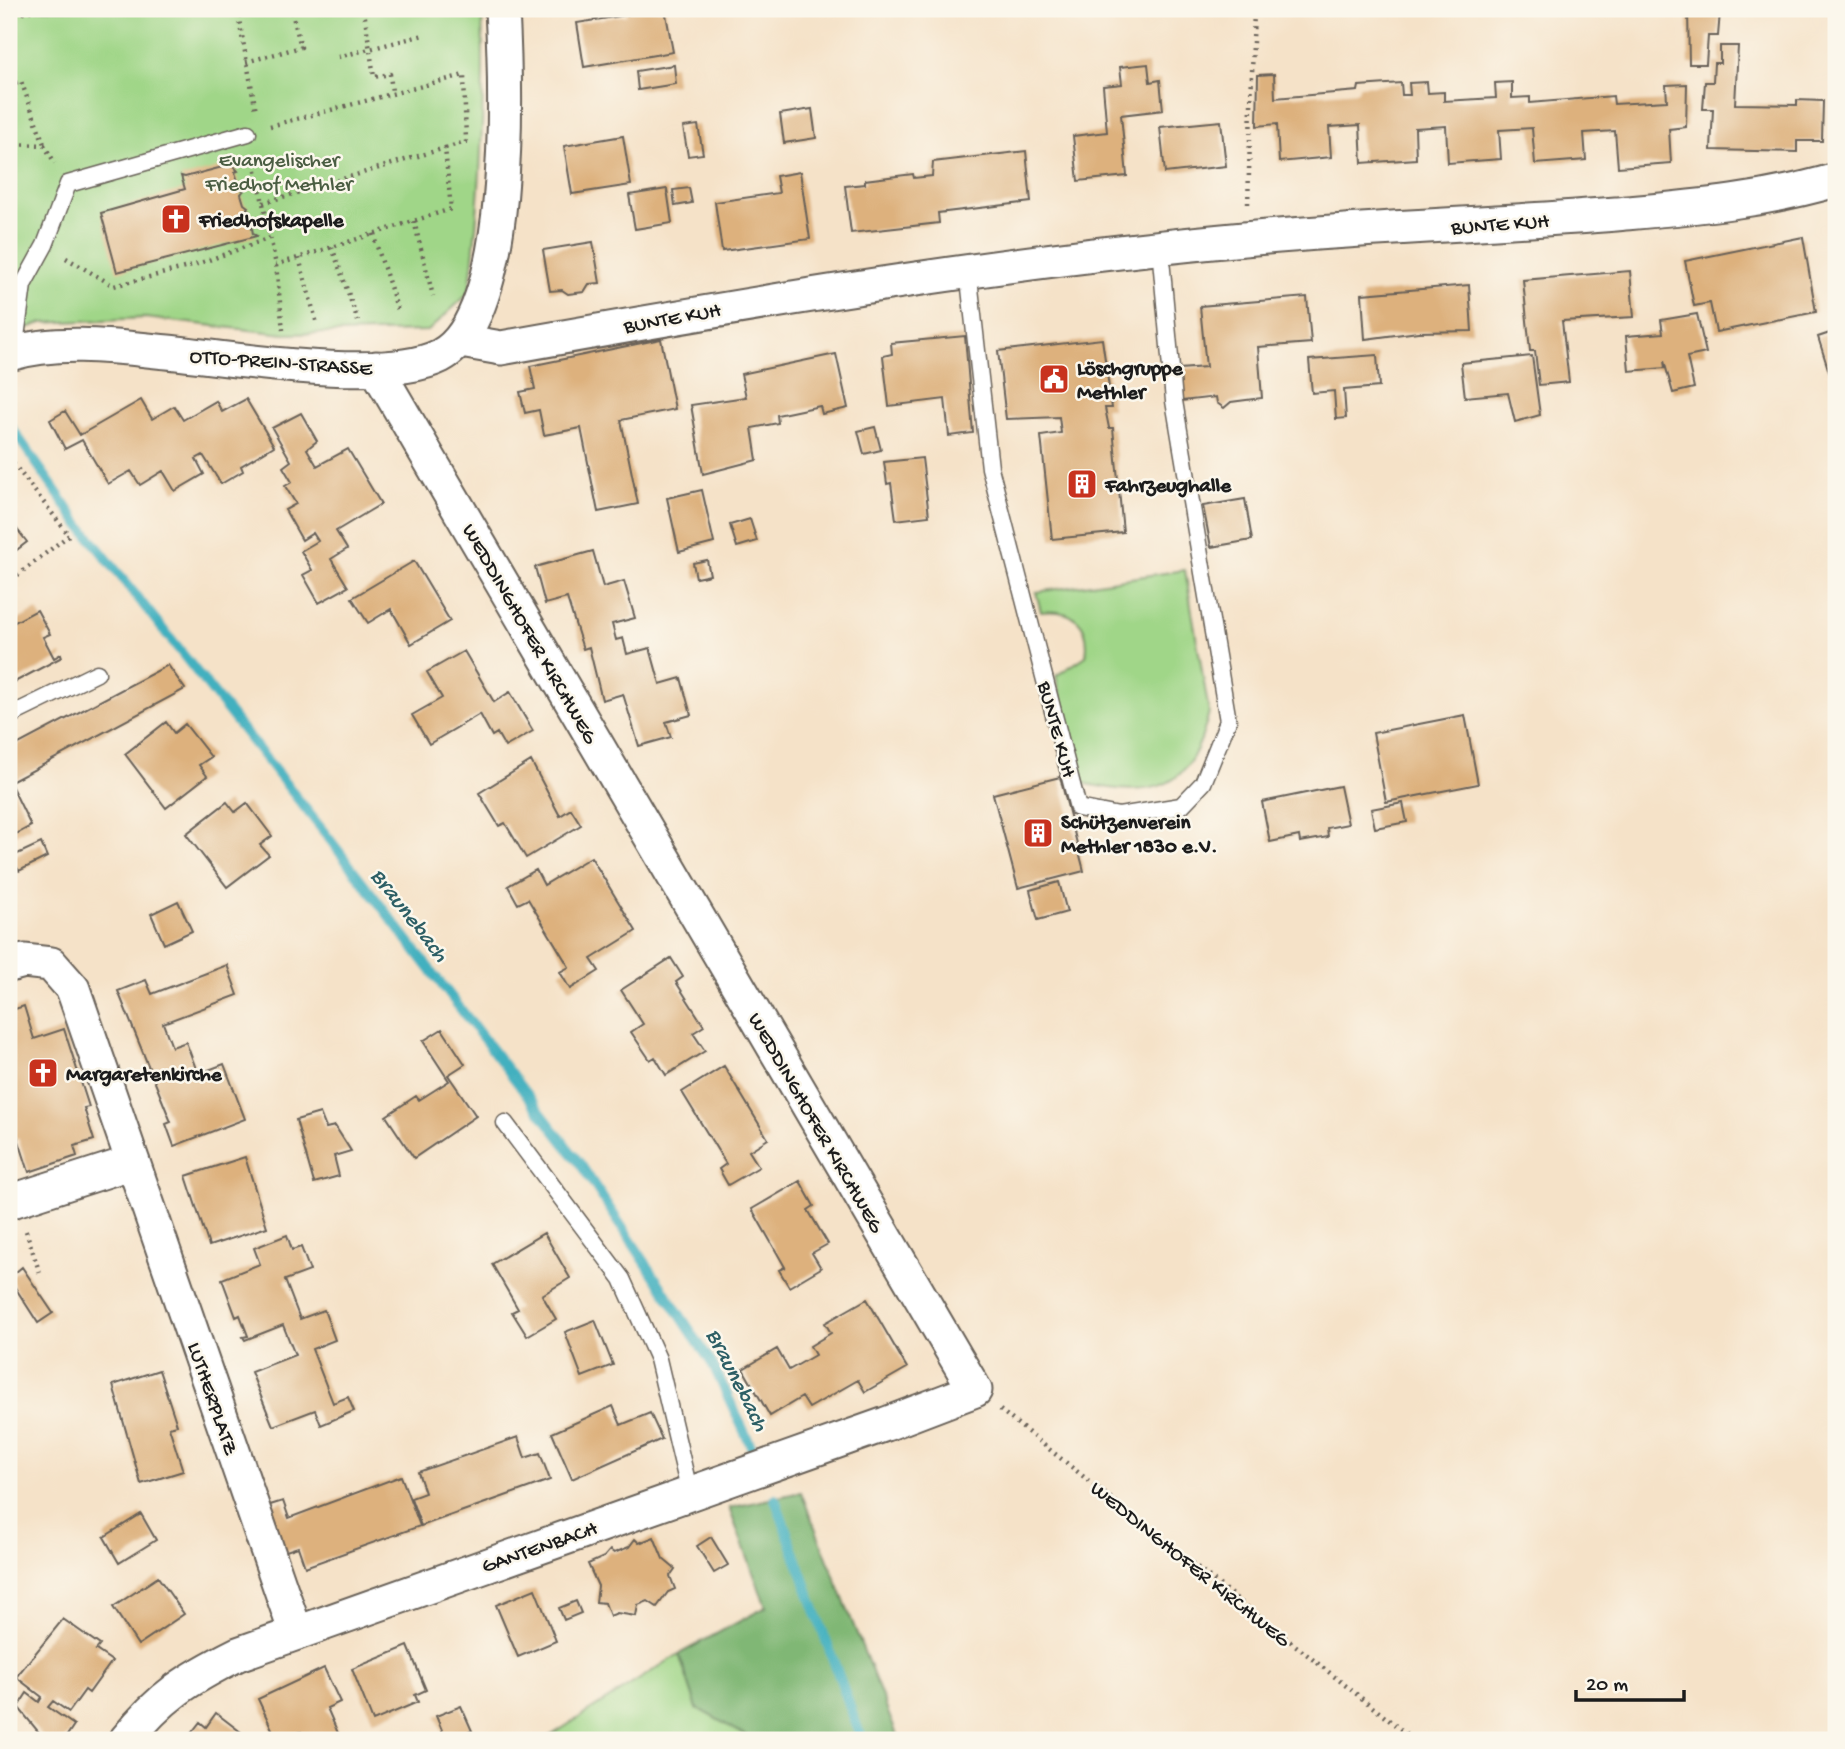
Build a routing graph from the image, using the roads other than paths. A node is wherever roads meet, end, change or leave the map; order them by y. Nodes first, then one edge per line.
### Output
1 (502, 9) edge
2 (254, 131) road end
3 (1836, 180) edge
4 (1160, 248) junction
5 (968, 270) junction
6 (461, 341) junction
7 (12, 353) edge
8 (376, 368) junction
9 (97, 673) dead end
10 (9, 716) edge
11 (9, 965) edge
12 (505, 1123) dead end
13 (133, 1163) junction
14 (12, 1201) edge
15 (975, 1390) joint
16 (690, 1494) junction
17 (296, 1633) junction
18 (126, 1740) edge

1 - 6 street
2 - 7 lane
3 - 4 street, BUNTE KUH
4 - 5 street, BUNTE KUH
4 - 5 lane, BUNTE KUH
5 - 6 street, BUNTE KUH
6 - 8 street, OTTO-PREIN-STRASSE
7 - 8 street, OTTO-PREIN-STRASSE
8 - 15 street, WEDDINGHOFER KIRCHWEG
9 - 10 lane
11 - 13 street, LUTHERPLATZ
12 - 16 lane
13 - 14 street
13 - 17 street, LUTHERPLATZ
15 - 16 street, GANTENBACH
16 - 17 street, GANTENBACH
17 - 18 street, GANTENBACH

